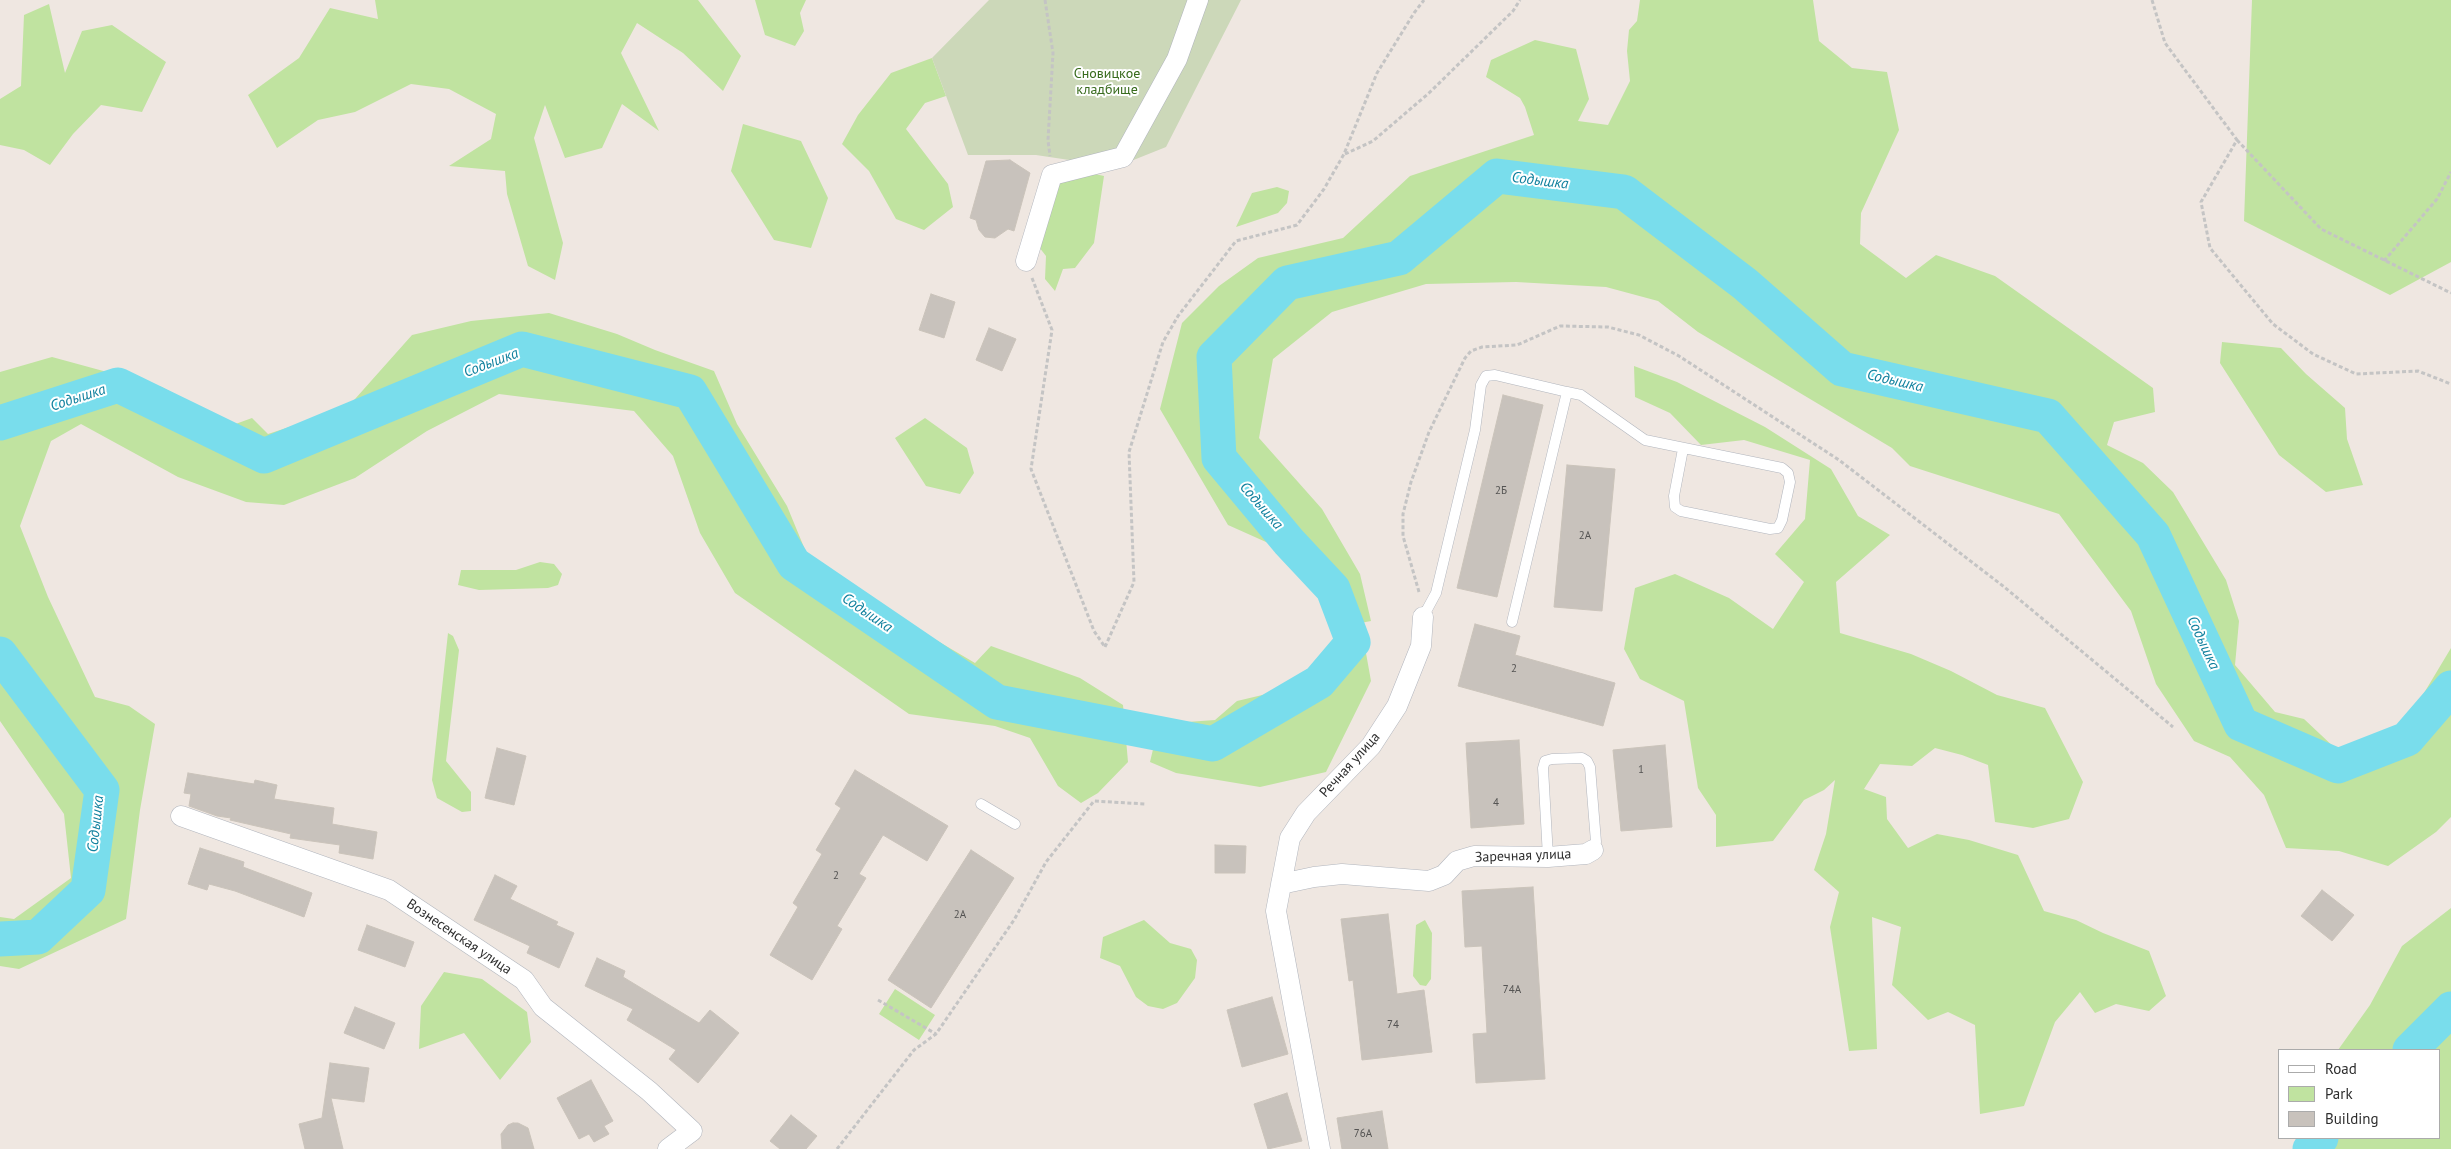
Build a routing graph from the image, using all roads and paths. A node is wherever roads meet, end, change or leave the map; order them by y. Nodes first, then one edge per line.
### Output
1 (1045, 0) edge
2 (1198, 0) edge
3 (1424, 0) edge
4 (1520, 0) edge
5 (2152, 0) edge
6 (2237, 140) junction
7 (1344, 154) junction
8 (2451, 172) edge
9 (1052, 176) junction
10 (1026, 261) joint
11 (2384, 261) junction
12 (2451, 293) edge
13 (2451, 384) edge
14 (1568, 392) junction
15 (1683, 449) junction
16 (1423, 618) junction
17 (1512, 622) dead end
18 (2173, 727) dead end
19 (981, 804) dead end
20 (1145, 804) dead end
21 (182, 816) dead end
22 (1015, 824) dead end
23 (1593, 850) joint
24 (1548, 857) junction
25 (1281, 884) junction
26 (878, 1000) dead end
27 (936, 1034) junction
28 (668, 1149) edge
29 (837, 1149) edge
30 (1320, 1149) edge

1 - 9 path
2 - 9 street
3 - 7 path
4 - 7 path
5 - 6 path
6 - 11 path
6 - 13 path
7 - 10 path
8 - 11 path
9 - 10 street
11 - 12 path
14 - 15 lane
14 - 16 lane
14 - 17 lane
15 - 15 lane
16 - 18 path
16 - 25 street, Речная улица
19 - 22 lane
20 - 27 path
21 - 28 street, Вознесенская улица
23 - 24 street, Заречная улица
23 - 24 lane
24 - 25 street, Заречная улица
25 - 30 street, Речная улица
26 - 27 path
27 - 29 path

